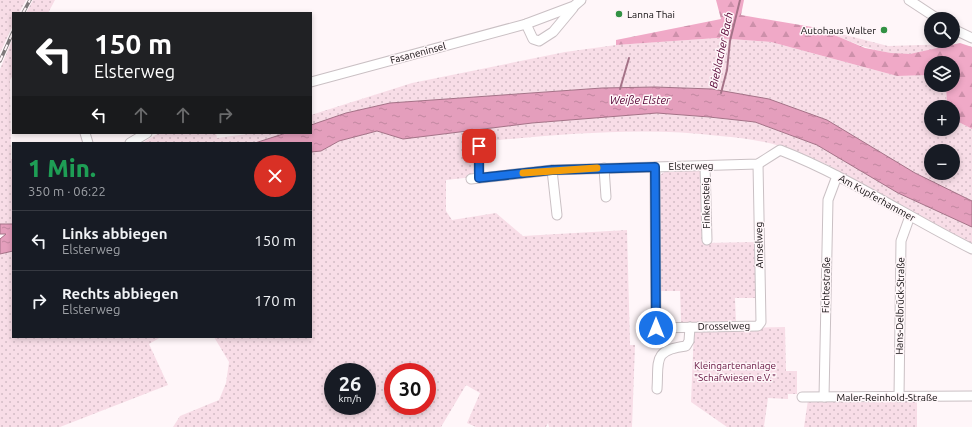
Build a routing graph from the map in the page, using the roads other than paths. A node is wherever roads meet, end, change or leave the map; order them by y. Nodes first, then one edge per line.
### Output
1 (909, 0) edge
2 (578, 3) edge
3 (927, 12) edge
4 (526, 24) junction
5 (960, 32) edge
6 (972, 38) edge
7 (312, 82) edge
8 (145, 134) edge
9 (132, 142) edge
10 (479, 146) dead end
11 (758, 164) junction
12 (705, 166) junction
13 (655, 167) junction
14 (604, 168) junction
15 (552, 170) junction
16 (837, 176) junction
17 (606, 196) dead end
18 (557, 215) dead end
19 (910, 216) junction
20 (707, 240) dead end
21 (972, 249) edge
22 (758, 326) joint
23 (690, 327) junction
24 (657, 390) dead end
25 (972, 396) edge
26 (802, 397) dead end
27 (824, 397) junction
28 (899, 397) junction

1 - 3 street
2 - 4 street, Fasaneninsel
2 - 4 street, Fasaneninsel
4 - 7 street, Fasaneninsel
5 - 6 street
8 - 9 street
10 - 15 street, Elsterweg
11 - 12 street, Elsterweg
11 - 16 street, Am Kupferhammer
11 - 22 street, Amselweg
12 - 13 street, Elsterweg
12 - 20 street, Finkensteig
13 - 14 street, Elsterweg
13 - 23 street, Drosselweg
14 - 15 street, Elsterweg
14 - 17 street
15 - 18 street
16 - 19 street, Am Kupferhammer
16 - 27 street, Fichtestraße
19 - 21 street, Am Kupferhammer
19 - 28 street, Hans-Delbrück-Straße
22 - 23 street, Drosselweg
23 - 24 street, Drosselweg
25 - 28 street, Maler-Reinhold-Straße
26 - 27 street, Maler-Reinhold-Straße
27 - 28 street, Maler-Reinhold-Straße

